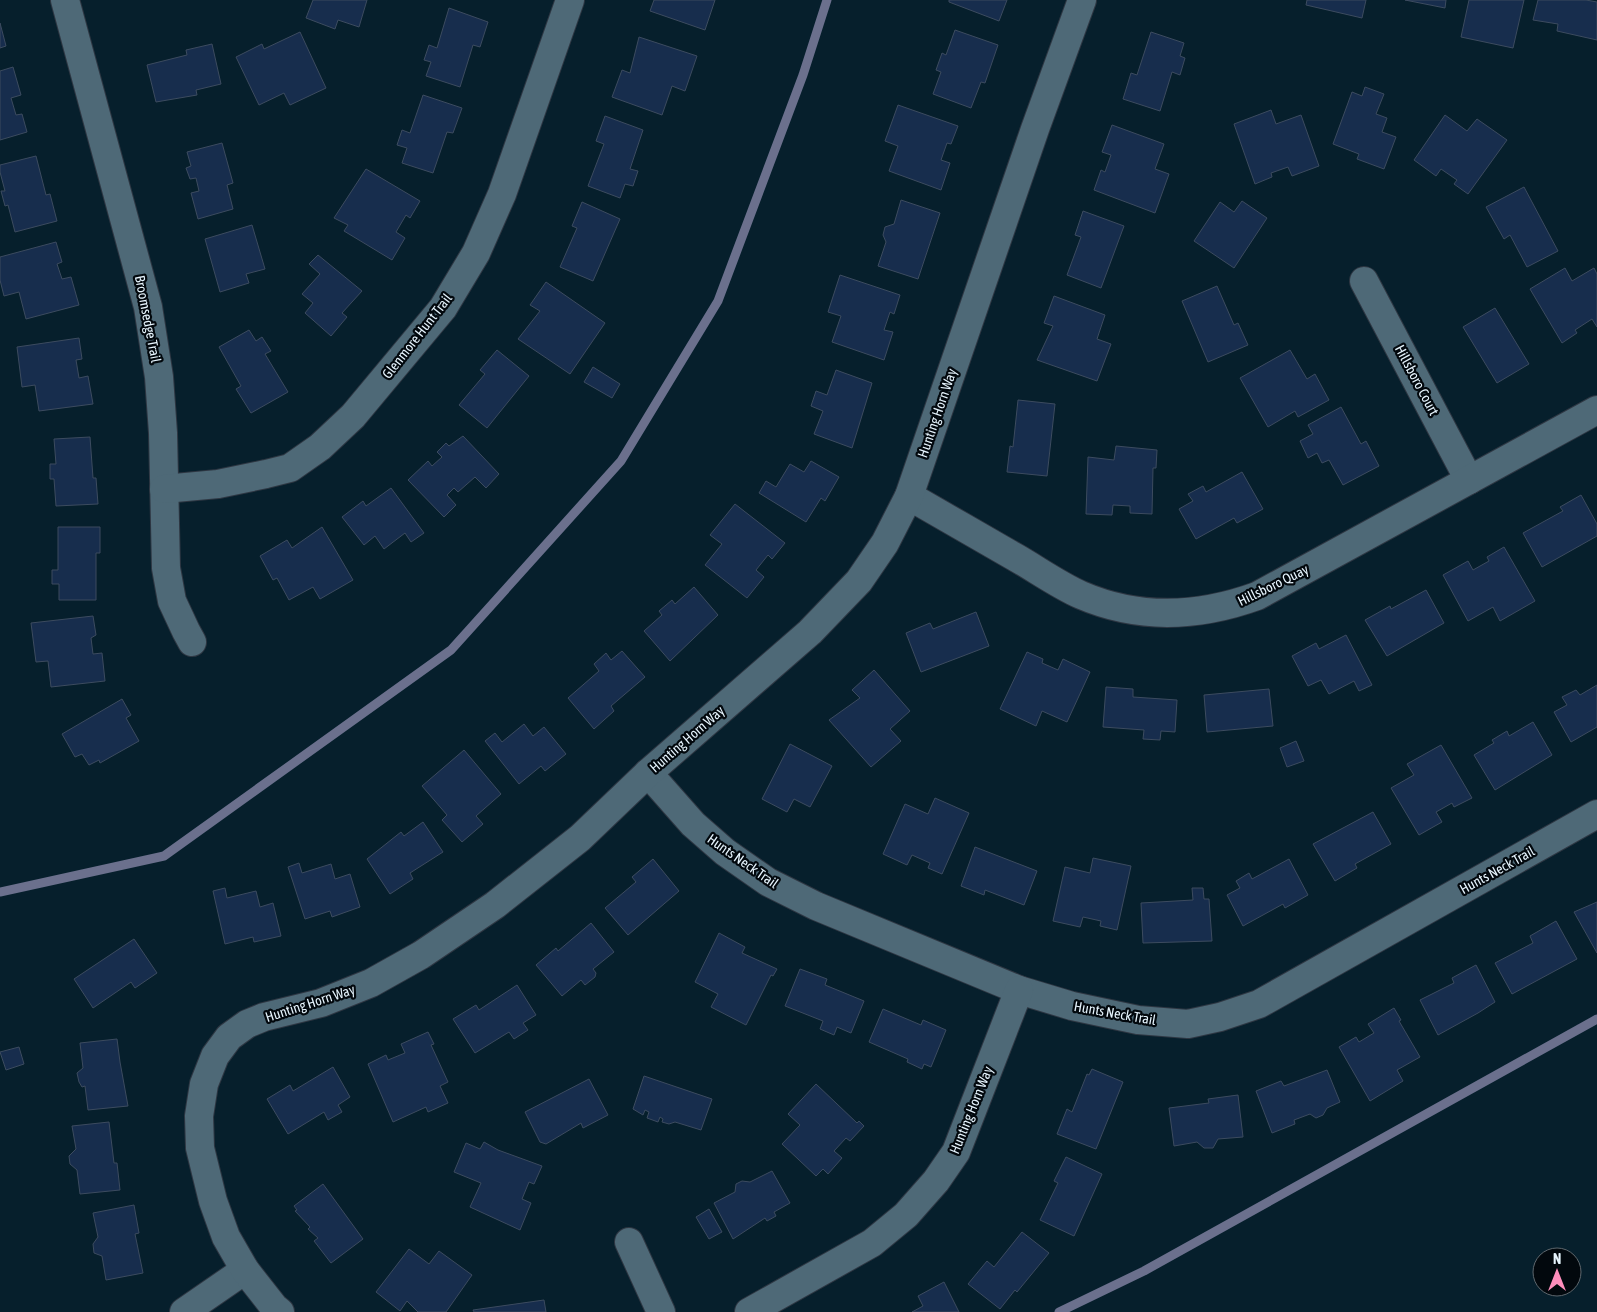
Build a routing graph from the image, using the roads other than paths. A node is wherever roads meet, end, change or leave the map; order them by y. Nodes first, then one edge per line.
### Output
1 (65, 0) edge
2 (570, 0) edge
3 (1082, 0) edge
4 (1364, 281) dead end
5 (1597, 410) edge
6 (1469, 480) junction
7 (164, 489) junction
8 (909, 496) junction
9 (192, 642) dead end
10 (648, 773) junction
11 (1597, 814) edge
12 (1019, 990) junction
13 (629, 1242) dead end
14 (245, 1270) junction
15 (184, 1312) edge
16 (280, 1312) edge
17 (660, 1312) edge
18 (749, 1312) edge

1 - 7 street, Broomsedge Trail
2 - 7 street, Glenmore Hunt Trail
3 - 8 street, Hunting Horn Way
4 - 6 street, Hillsboro Court
5 - 6 street, Hillsboro Quay
6 - 8 street, Hillsboro Quay
7 - 9 street, Broomsedge Trail
8 - 10 street, Hunting Horn Way
10 - 12 street, Hunts Neck Trail
10 - 14 street, Hunting Horn Way
11 - 12 street, Hunts Neck Trail
12 - 18 street, Hunting Horn Way
13 - 17 street
14 - 15 street
14 - 16 street, Hunting Horn Way

